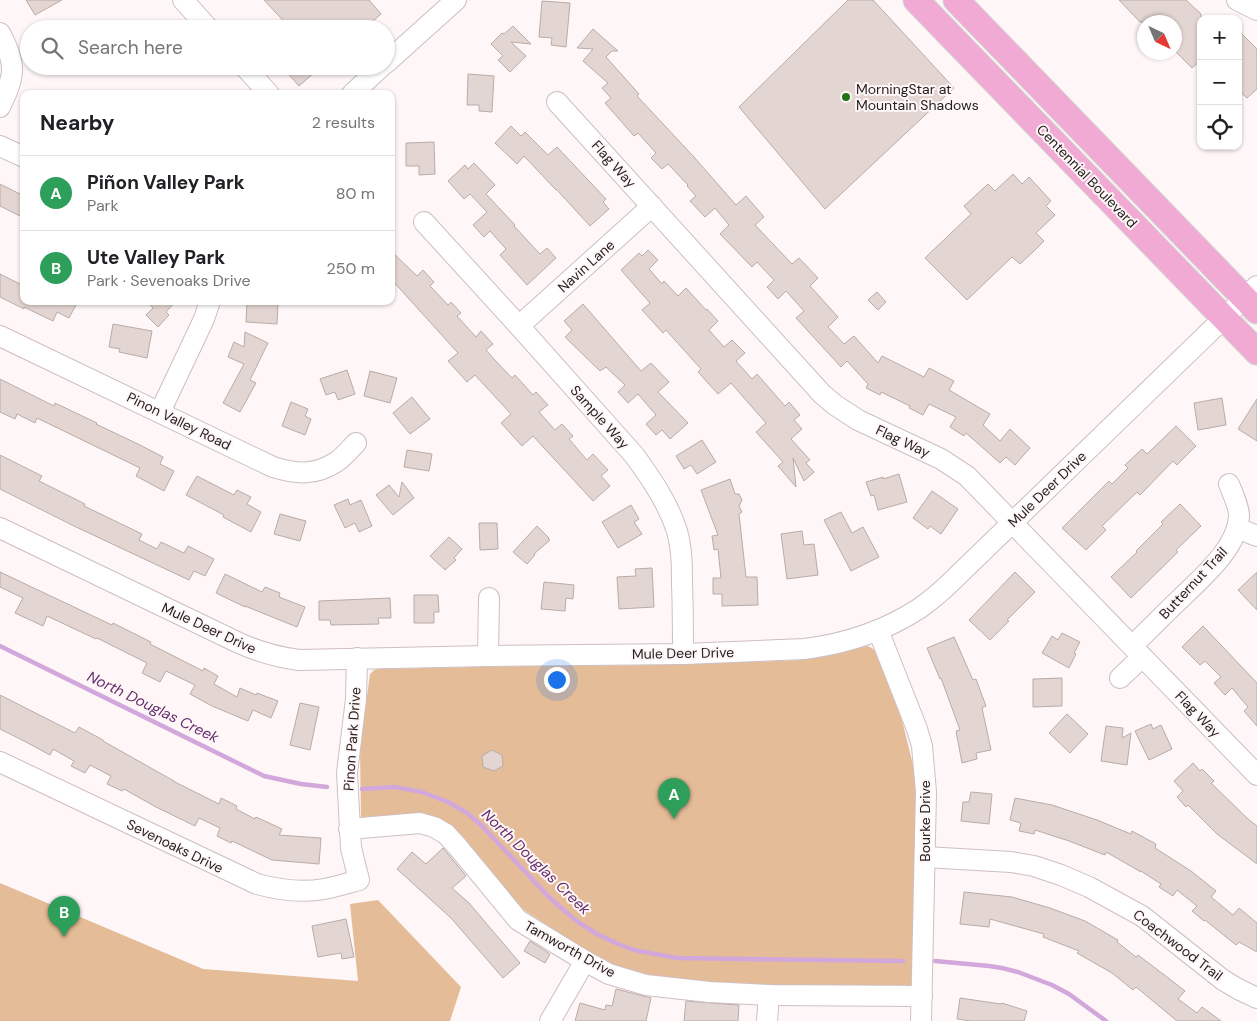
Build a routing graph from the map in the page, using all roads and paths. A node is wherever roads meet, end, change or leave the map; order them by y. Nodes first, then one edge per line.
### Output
1 (183, 0) edge
2 (456, 0) edge
3 (916, 0) edge
4 (956, 0) edge
5 (1237, 0) edge
6 (1257, 10) edge
7 (201, 20) edge
8 (0, 33) edge
9 (395, 55) edge
10 (252, 75) edge
11 (372, 75) edge
12 (265, 90) edge
13 (356, 90) edge
14 (557, 102) dead end
15 (0, 107) edge
16 (0, 146) edge
17 (20, 155) edge
18 (652, 206) junction
19 (424, 222) dead end
20 (1253, 298) edge
21 (209, 305) edge
22 (1224, 318) junction
23 (519, 326) junction
24 (0, 336) edge
25 (1257, 352) edge
26 (160, 412) junction
27 (356, 443) dead end
28 (1228, 484) dead end
29 (1012, 522) junction
30 (0, 528) edge
31 (1237, 528) junction
32 (1257, 536) edge
33 (489, 598) dead end
34 (878, 630) junction
35 (1137, 651) junction
36 (683, 654) junction
37 (488, 656) junction
38 (358, 658) junction
39 (1120, 678) dead end
40 (0, 762) edge
41 (1257, 775) edge
42 (350, 829) junction
43 (924, 857) junction
44 (359, 880) joint
45 (585, 961) junction
46 (769, 995) junction
47 (922, 996) junction
48 (1257, 998) edge
49 (550, 1021) edge
50 (767, 1021) edge
51 (921, 1021) edge

1 - 7 street
2 - 9 street
3 - 22 main road, Centennial Boulevard
4 - 20 main road, Centennial Boulevard
5 - 6 street
8 - 15 street
10 - 12 street
11 - 13 street
14 - 18 street, Flag Way
16 - 17 street
18 - 23 street, Navin Lane
18 - 29 street, Flag Way
19 - 23 street, Sample Way
20 - 22 street, Mule Deer Drive
21 - 26 street
22 - 25 main road, Centennial Boulevard
22 - 29 street, Mule Deer Drive
23 - 36 street, Sample Way
24 - 26 street, Pinon Valley Road
26 - 27 street, Pinon Valley Road
28 - 31 street
29 - 34 street, Mule Deer Drive
29 - 35 street, Flag Way
30 - 38 street, Mule Deer Drive
31 - 32 street
31 - 35 street, Butternut Trail
33 - 37 street
34 - 36 street, Mule Deer Drive
34 - 43 street, Bourke Drive
35 - 39 street, Butternut Trail
35 - 41 street, Flag Way
36 - 37 street, Mule Deer Drive
37 - 38 street, Mule Deer Drive
38 - 42 street, Pinon Park Drive
40 - 44 street, Sevenoaks Drive
42 - 44 street, Pinon Park Drive
42 - 45 street, Tamworth Drive
43 - 47 street, Bourke Drive
43 - 48 street, Coachwood Trail
45 - 46 street, Tamworth Drive
45 - 49 street
46 - 47 street, Tamworth Drive
46 - 50 street
47 - 51 street, Bourke Drive

